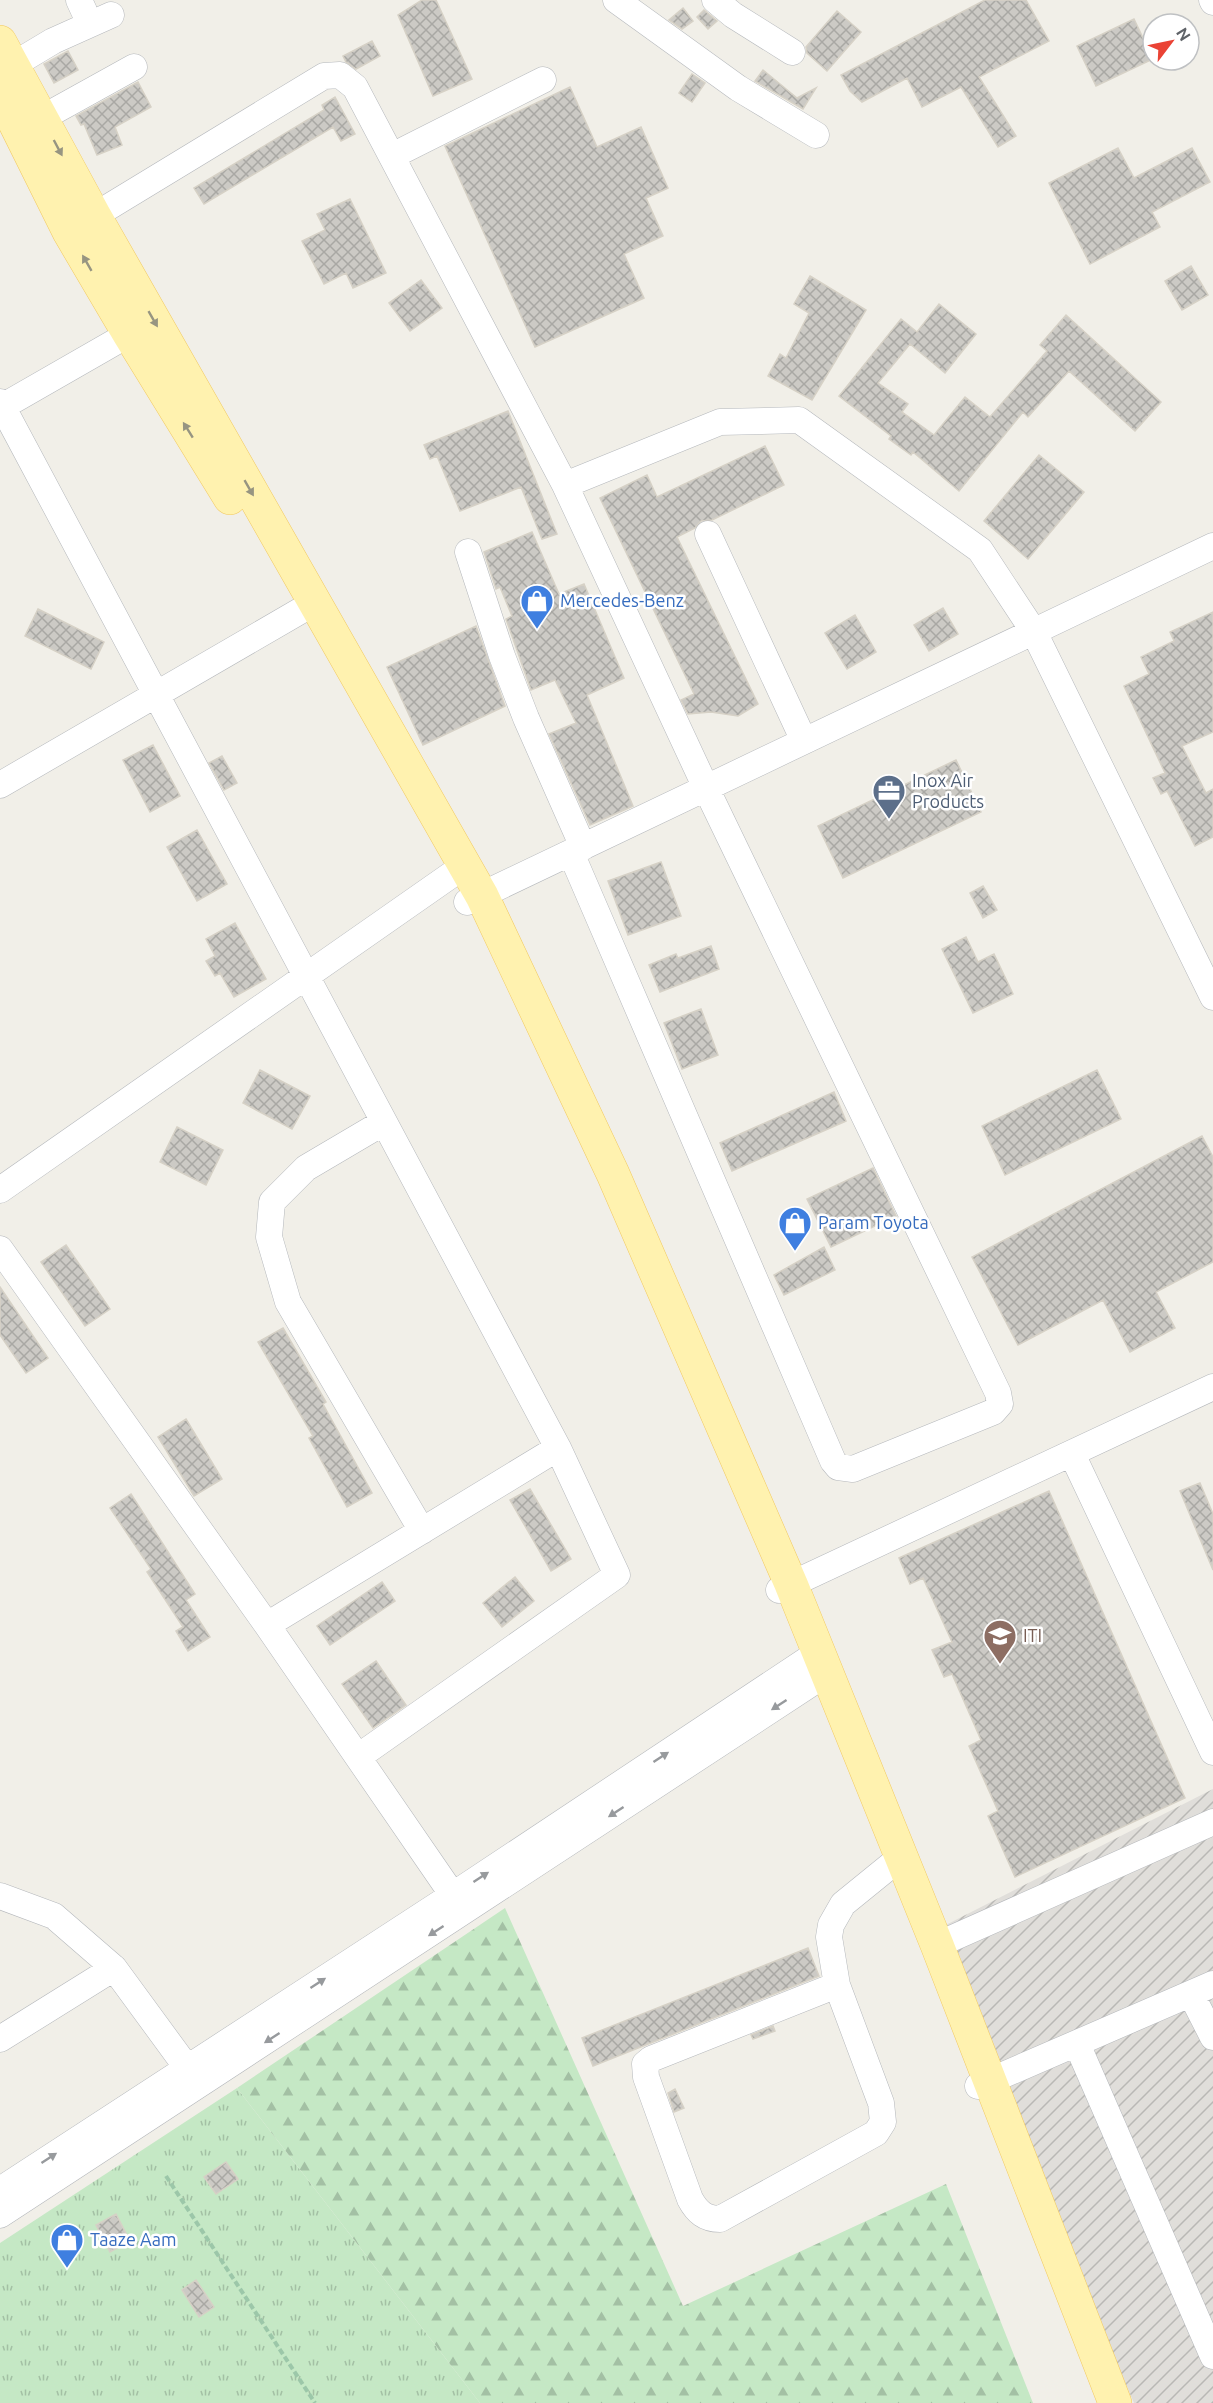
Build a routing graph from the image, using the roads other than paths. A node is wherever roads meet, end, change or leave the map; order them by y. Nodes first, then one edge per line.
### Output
1 (616, 0) edge
2 (715, 0) edge
3 (111, 15) dead end
4 (792, 52) dead end
5 (4, 66) edge
6 (134, 67) dead end
7 (543, 80) dead end
8 (42, 118) junction
9 (816, 135) dead end
10 (392, 156) junction
11 (81, 223) junction
12 (129, 334) junction
13 (1, 406) edge
14 (565, 484) junction
15 (708, 534) dead end
16 (1213, 546) edge
17 (468, 552) dead end
18 (300, 611) junction
19 (1034, 632) junction
20 (156, 694) junction
21 (804, 741) junction
22 (0, 785) edge
23 (706, 788) junction
24 (577, 850) junction
25 (466, 891) junction
26 (306, 975) junction
27 (1213, 997) edge
28 (384, 1122) junction
29 (0, 1190) edge
30 (0, 1249) edge
31 (1213, 1387) edge
32 (558, 1448) junction
33 (1072, 1454) junction
34 (422, 1531) junction
35 (785, 1587) junction
36 (267, 1625) junction
37 (819, 1666) junction
38 (1213, 1752) edge
39 (358, 1756) junction
40 (1213, 1822) edge
41 (891, 1865) junction
42 (0, 1896) edge
43 (459, 1904) junction
44 (937, 1946) junction
45 (114, 1968) junction
46 (837, 1985) junction
47 (1202, 1989) edge
48 (1213, 2037) edge
49 (0, 2039) edge
50 (1077, 2044) junction
51 (193, 2077) junction
52 (983, 2084) junction
53 (0, 2190) edge
54 (0, 2215) edge
55 (1213, 2356) edge
56 (1103, 2403) edge
57 (1115, 2403) edge

1 - 9 street
2 - 4 street
3 - 5 street
5 - 8 main road
5 - 11 main road
6 - 8 street
7 - 10 street
8 -> 11 main road
10 - 11 street
10 - 14 street
12 -> 11 main road
11 -> 25 main road
12 - 13 street
18 -> 12 main road
13 - 20 street
14 - 19 street
14 - 23 street
15 - 21 street
16 - 19 street
17 - 24 street
18 - 20 street
18 - 25 main road
19 - 21 street
19 - 27 street
20 - 22 street
20 - 26 street
21 - 23 street
23 - 24 street
23 - 24 street
24 - 25 street
25 - 26 street
25 - 35 main road
26 - 28 street
26 - 29 street
28 - 32 street
28 - 34 street
30 - 36 street
31 - 33 street
32 - 34 street
32 - 39 street
33 - 35 street
33 - 38 street
34 - 36 street
35 - 37 main road
36 - 39 street
37 - 41 main road
37 - 43 street
37 - 44 main road
39 - 43 street
40 - 44 street
41 - 46 street
41 - 52 main road
42 - 45 street
43 - 51 street
44 - 52 main road
45 - 49 street
45 - 51 street
46 - 46 street
47 - 48 street
47 - 50 street
50 - 52 street
50 - 55 street
53 -> 51 street
51 - 54 street
52 - 56 main road
52 - 57 main road

